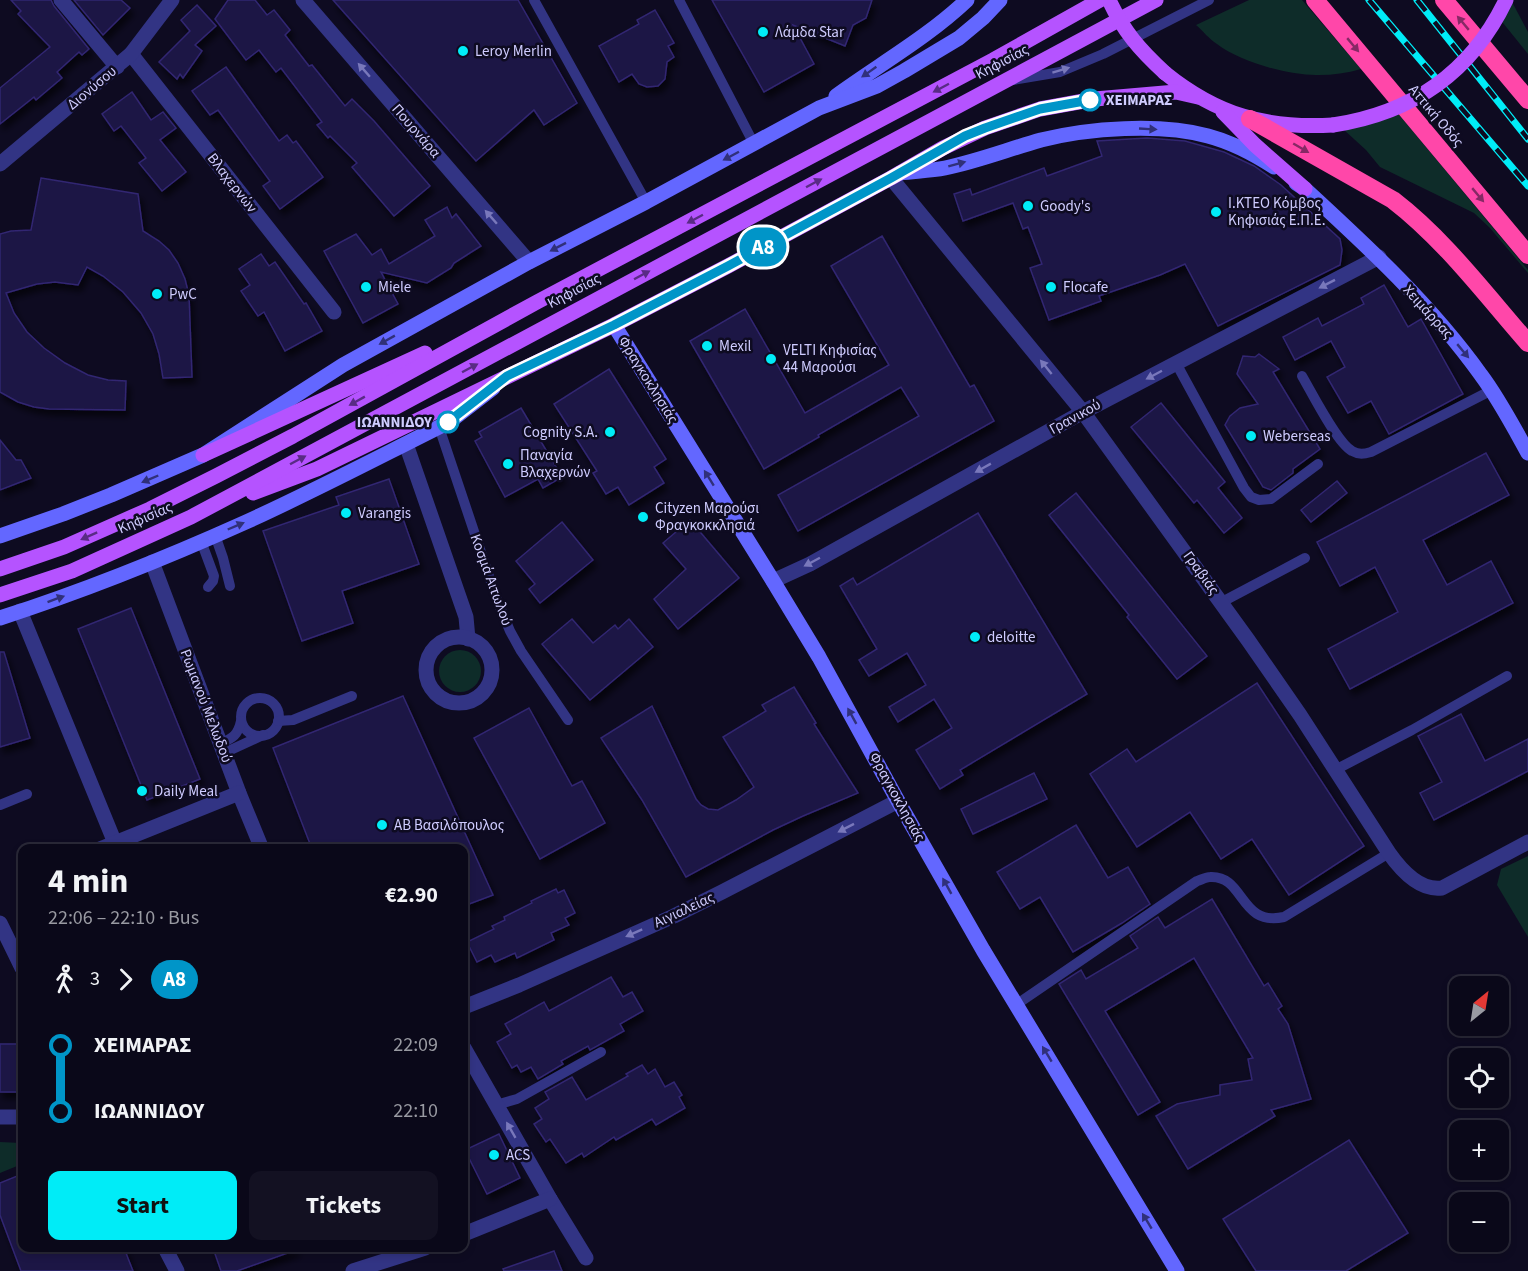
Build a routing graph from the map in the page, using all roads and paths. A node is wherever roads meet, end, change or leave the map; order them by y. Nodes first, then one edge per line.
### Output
1 (61, 0) edge
2 (172, 0) edge
3 (303, 0) edge
4 (534, 0) edge
5 (679, 0) edge
6 (967, 0) edge
7 (1000, 0) edge
8 (1100, 0) edge
9 (1110, 0) edge
10 (1156, 0) edge
11 (1209, 0) edge
12 (1316, 0) edge
13 (1444, 0) edge
14 (1506, 0) edge
15 (131, 54) junction
16 (117, 67) junction
17 (1004, 82) junction
18 (1198, 97) junction
19 (1528, 100) edge
20 (819, 108) junction
21 (1219, 108) junction
22 (1250, 119) junction
23 (754, 144) junction
24 (0, 164) edge
25 (896, 176) junction
26 (1305, 189) junction
27 (646, 202) junction
28 (1528, 255) edge
29 (1379, 257) junction
30 (530, 262) junction
31 (537, 302) junction
32 (334, 312) dead end
33 (614, 325) junction
34 (1528, 343) edge
35 (1176, 363) junction
36 (507, 376) junction
37 (1302, 376) dead end
38 (1492, 390) junction
39 (1083, 412) junction
40 (439, 428) junction
41 (406, 444) junction
42 (1527, 451) edge
43 (203, 455) junction
44 (1317, 464) dead end
45 (191, 517) junction
46 (0, 536) edge
47 (208, 538) junction
48 (1305, 558) dead end
49 (152, 562) junction
50 (0, 569) edge
51 (773, 581) junction
52 (230, 586) dead end
53 (208, 587) dead end
54 (0, 595) edge
55 (1222, 602) junction
56 (20, 611) junction
57 (0, 618) edge
58 (468, 639) junction
59 (1507, 676) dead end
60 (352, 696) dead end
61 (568, 720) dead end
62 (241, 721) junction
63 (278, 721) junction
64 (264, 735) junction
65 (222, 748) junction
66 (1335, 770) junction
67 (239, 793) junction
68 (27, 794) dead end
69 (898, 801) junction
70 (0, 805) edge
71 (1528, 842) edge
72 (106, 844) edge
73 (112, 844) edge
74 (260, 844) edge
75 (1389, 854) junction
76 (0, 923) edge
77 (18, 961) edge
78 (1017, 1004) junction
79 (468, 1005) edge
80 (601, 1052) dead end
81 (468, 1055) edge
82 (496, 1105) junction
83 (0, 1117) edge
84 (18, 1117) edge
85 (550, 1199) junction
86 (468, 1232) edge
87 (167, 1252) edge
88 (412, 1252) edge
89 (586, 1258) dead end
90 (177, 1271) edge
91 (353, 1271) edge
92 (1177, 1271) edge

1 - 16 street
2 - 15 street, Διονύσου
30 -> 3 street, Πουρνάρα
4 - 27 lane
5 - 23 lane
6 -> 20 main road
7 - 20 main road
8 -> 31 main road, Κηφισίας
9 - 18 main road, bridge
10 - 17 main road, Κηφισίας
17 -> 11 lane
12 -> 28 highway, Αττική Οδός
19 -> 13 highway
14 - 22 main road, bridge
15 - 16 street, Διονύσου
15 - 32 street, Βλαχερνών
16 - 24 street, Διονύσου
45 -> 17 main road, Κηφισίας
18 - 21 main road
18 - 25 main road
20 - 23 main road
21 - 22 main road
21 - 26 main road
22 -> 34 highway
23 -> 27 main road
25 -> 26 main road, Χειμάρρας
25 - 33 main road
39 -> 25 street, Γραβιάς
26 - 29 main road, Χειμάρρας
27 -> 30 main road
29 -> 35 street, Γρανικού
29 -> 38 main road, Χειμάρρας
30 -> 43 main road
31 - 43 main road
31 -> 50 main road, Κηφισίας
33 - 36 main road
51 -> 33 main road, Φραγκοκλησιάς
35 -> 39 street, Γρανικού
35 - 44 lane
36 - 40 main road
36 - 45 main road
37 - 38 lane
38 - 42 main road, Χειμάρρας
39 -> 51 street, Γρανικού
39 - 55 street, Γραβιάς
40 - 41 main road
40 - 61 lane, Κοσμά Αιτωλού
47 -> 41 main road
41 - 58 street
43 -> 46 main road
45 - 54 main road, Κηφισίας
47 - 49 main road
47 - 52 lane
47 - 53 lane
48 - 55 lane
56 -> 49 main road
49 - 65 street, Ρωμανού Μελωδού
69 -> 51 main road, Φραγκοκλησιάς
55 - 66 street, Γραβιάς
56 - 57 main road
56 - 72 street
58 - 58 street
59 - 66 lane
60 - 63 lane
62 - 63 lane
62 - 64 lane
62 - 65 lane
63 - 64 lane
64 - 65 lane
65 - 67 street, Ρωμανού Μελωδού
66 - 75 street, Γραβιάς
67 - 73 street
67 - 74 street, Ρωμανού Μελωδού
68 - 70 lane
78 -> 69 main road, Φραγκοκλησιάς
69 -> 79 street, Αιγιαλείας
71 - 75 street, Γραβιάς
75 - 78 lane
76 - 77 street
92 -> 78 main road, Φραγκοκλησιάς
80 - 82 lane
81 - 82 street
85 -> 82 street
83 - 84 street
85 - 86 street
85 - 89 street
87 - 90 street
88 - 91 street

